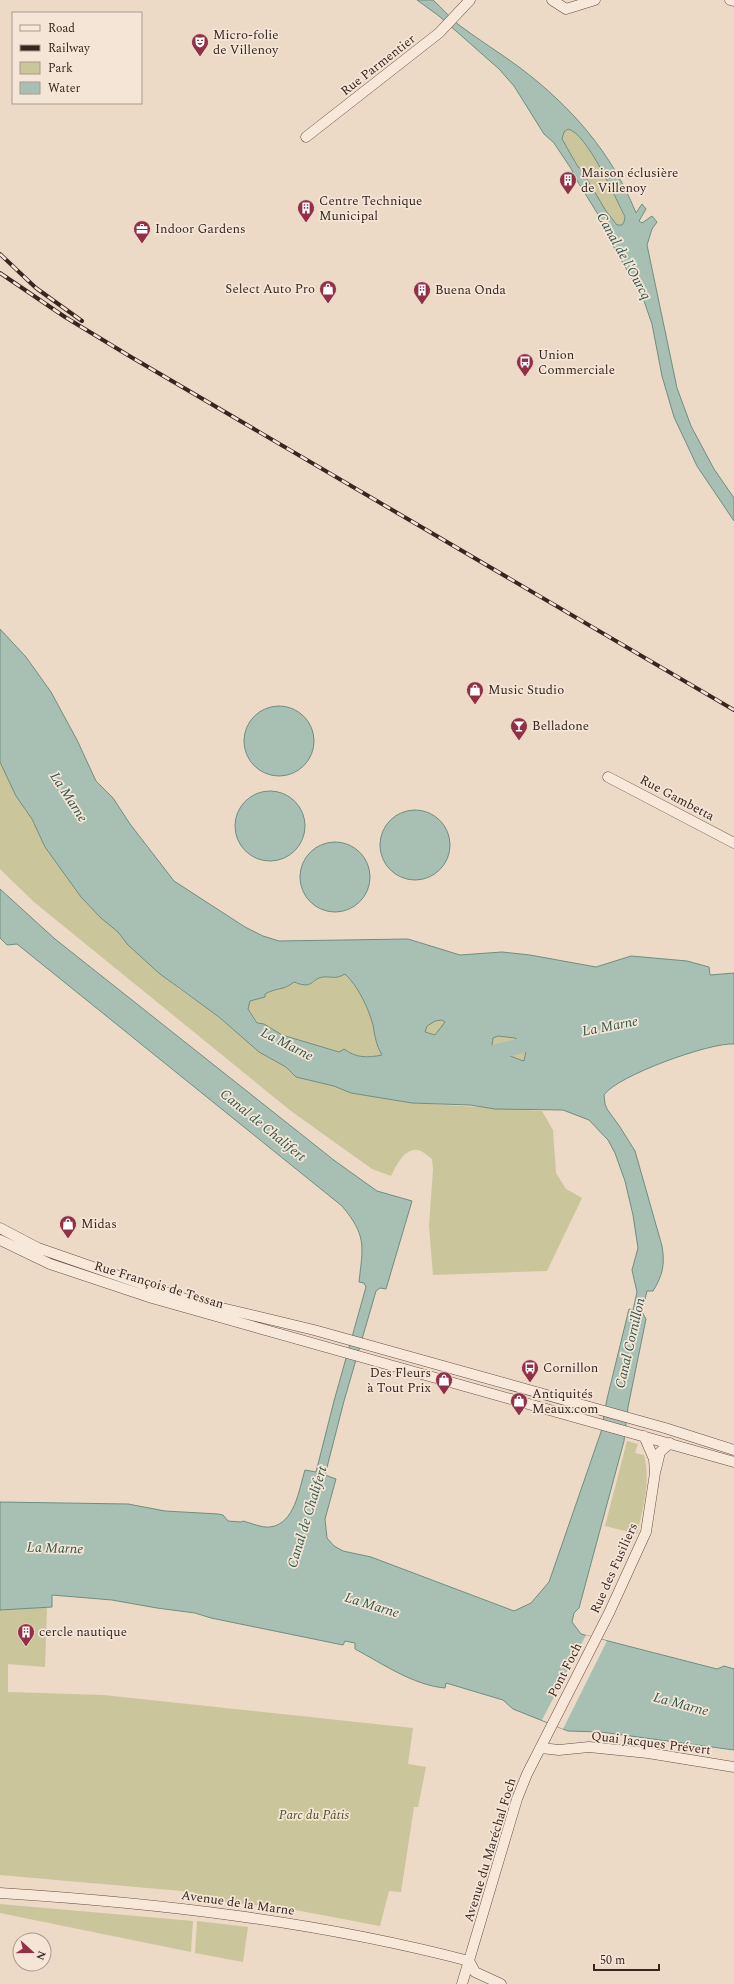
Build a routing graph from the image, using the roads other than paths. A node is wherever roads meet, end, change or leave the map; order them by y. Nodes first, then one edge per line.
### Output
1 (470, 0) edge
2 (552, 0) edge
3 (595, 0) edge
4 (730, 0) edge
5 (734, 1) edge
6 (306, 137) dead end
7 (608, 777) dead end
8 (734, 843) edge
9 (0, 1228) edge
10 (0, 1240) edge
11 (644, 1436) junction
12 (670, 1443) junction
13 (734, 1450) edge
14 (734, 1462) edge
15 (655, 1473) junction
16 (602, 1626) joint
17 (551, 1726) joint
18 (541, 1748) junction
19 (734, 1767) edge
20 (0, 1893) edge
21 (469, 1961) junction
22 (462, 1984) edge
23 (501, 1984) edge

1 - 6 main road, Rue Parmentier
2 - 3 main road
4 - 5 main road
7 - 8 main road, Rue Gambetta
9 - 13 main road, Rue François de Tessan
10 - 11 main road, Rue François de Tessan
11 - 12 main road
11 - 15 main road, Rue des Fusiliers
12 - 14 main road
12 - 15 main road, Rue des Fusiliers
15 - 16 main road, Rue des Fusiliers
16 - 17 main road, Pont Foch
17 - 18 main road, Avenue du Maréchal Foch
18 - 19 main road, Quai Jacques Prévert
18 - 21 main road, Avenue du Maréchal Foch
20 - 21 main road, Avenue de la Marne
21 - 22 main road, Avenue du Maréchal Foch
21 - 23 main road

